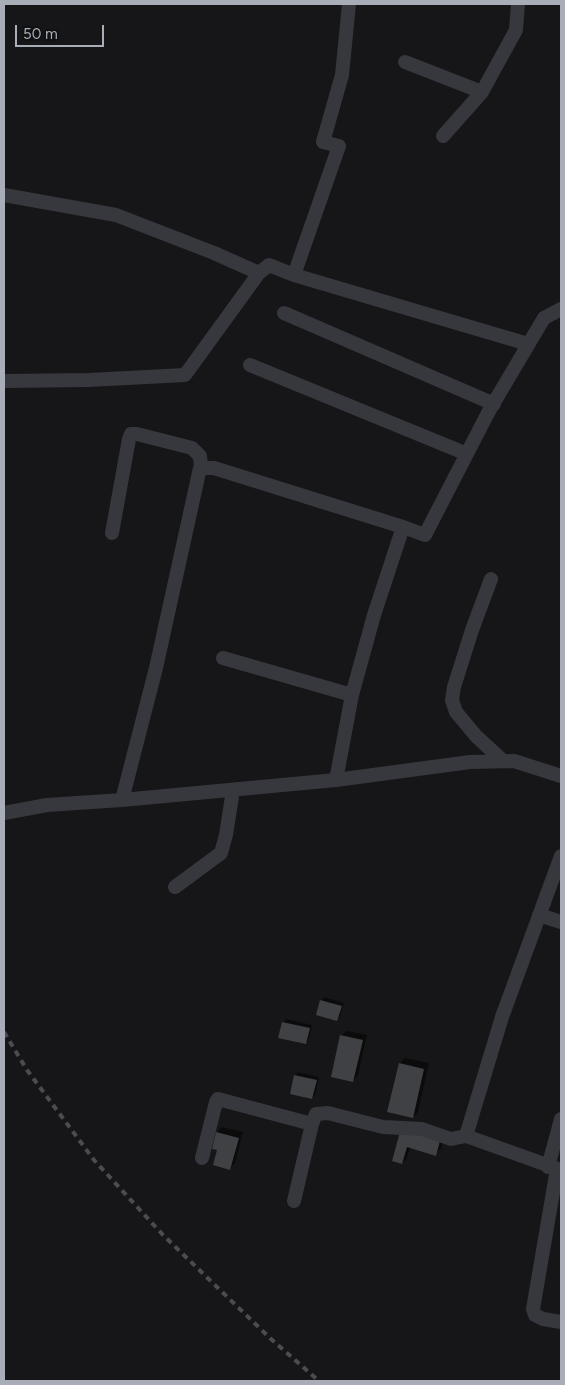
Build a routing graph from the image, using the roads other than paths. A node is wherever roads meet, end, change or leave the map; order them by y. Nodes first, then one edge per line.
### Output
1 (349, 4) edge
2 (518, 4) edge
3 (405, 62) dead end
4 (482, 92) junction
5 (443, 136) dead end
6 (4, 195) edge
7 (260, 273) junction
8 (294, 275) junction
9 (561, 309) edge
10 (284, 313) dead end
11 (528, 344) junction
12 (250, 365) dead end
13 (4, 381) edge
14 (494, 404) junction
15 (467, 454) junction
16 (201, 467) junction
17 (403, 526) junction
18 (112, 533) dead end
19 (491, 579) dead end
20 (223, 658) dead end
21 (352, 695) junction
22 (502, 760) junction
23 (561, 776) edge
24 (336, 780) junction
25 (233, 790) junction
26 (122, 800) junction
27 (4, 813) edge
28 (561, 856) edge
29 (175, 887) dead end
30 (539, 915) junction
31 (561, 922) edge
32 (561, 1119) edge
33 (312, 1124) junction
34 (466, 1136) junction
35 (202, 1158) dead end
36 (555, 1169) edge
37 (294, 1200) dead end
38 (561, 1322) edge

1 - 8 street
2 - 4 street
3 - 4 street
4 - 5 street
6 - 7 street
7 - 8 street
7 - 13 street
8 - 11 street
9 - 11 street
10 - 14 street
11 - 14 street
12 - 15 street
14 - 15 street
15 - 17 street
16 - 17 street
16 - 18 street
16 - 26 street
17 - 21 street
19 - 22 street
20 - 21 street
21 - 24 street
22 - 23 street
22 - 24 street
24 - 25 street
25 - 26 street
25 - 29 street
26 - 27 street
28 - 30 street
30 - 31 street
30 - 34 street
32 - 36 street
33 - 34 street
33 - 35 street
33 - 37 street
34 - 36 street
36 - 38 street

